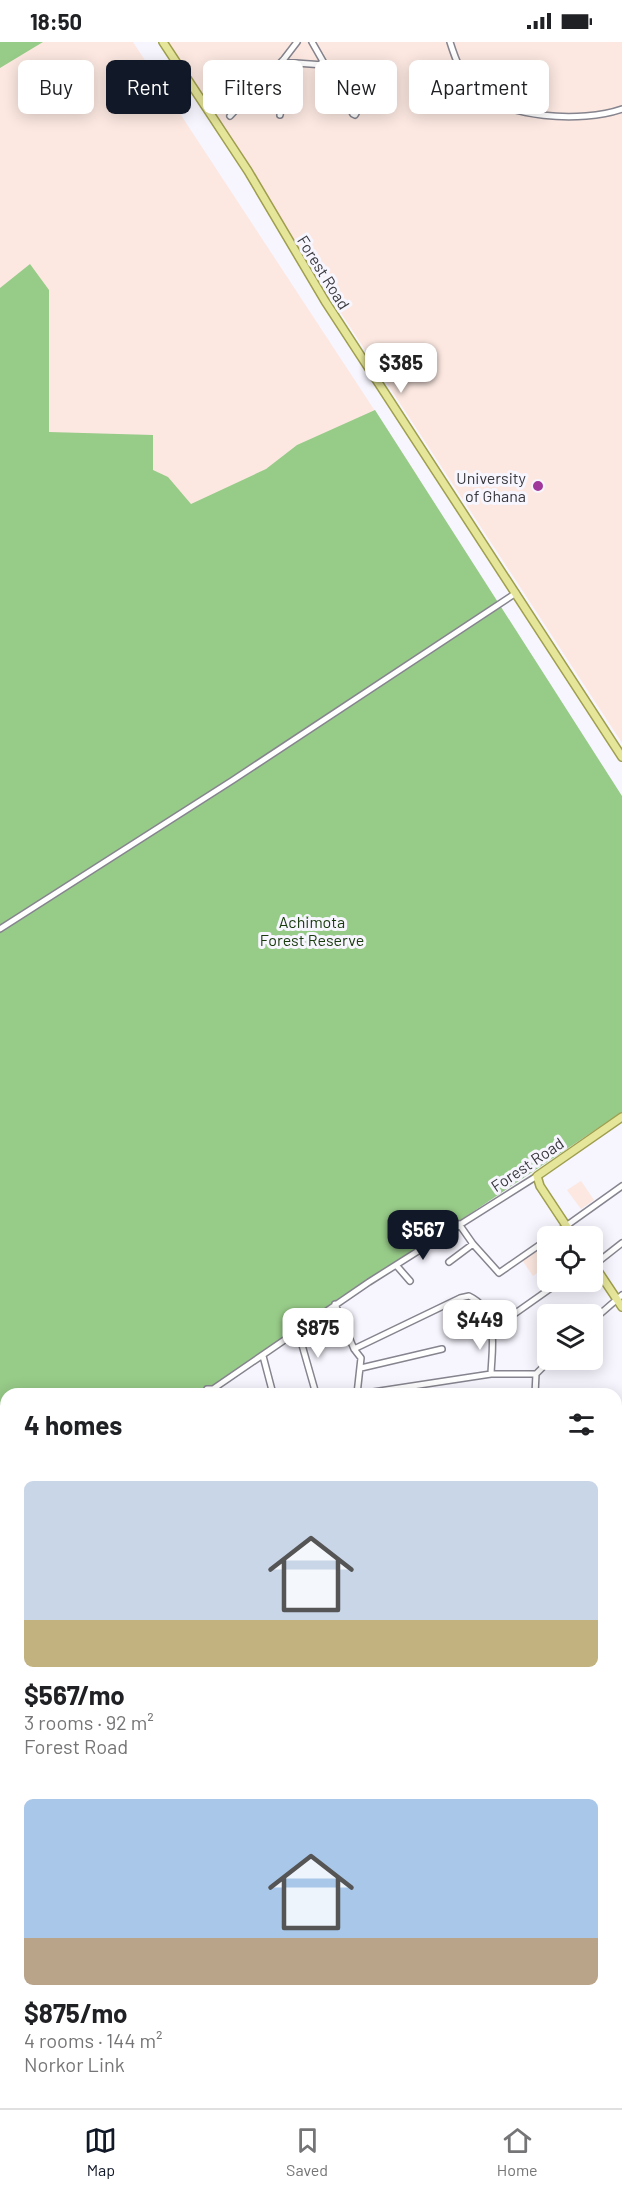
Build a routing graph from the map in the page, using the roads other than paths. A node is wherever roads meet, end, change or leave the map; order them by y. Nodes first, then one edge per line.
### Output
1 (163, 42) edge
2 (297, 42) edge
3 (312, 42) edge
4 (450, 42) edge
5 (284, 60) edge
6 (321, 60) edge
7 (619, 110) edge
8 (622, 118) edge
9 (516, 593) junction
10 (622, 757) edge
11 (0, 929) edge
12 (622, 1117) edge
13 (537, 1176) junction
14 (622, 1186) edge
15 (459, 1224) junction
16 (565, 1226) joint
17 (622, 1243) edge
18 (473, 1244) junction
19 (537, 1247) edge
20 (603, 1257) edge
21 (449, 1262) dead end
22 (396, 1265) junction
23 (603, 1277) edge
24 (410, 1281) dead end
25 (545, 1292) edge
26 (619, 1297) edge
27 (335, 1304) junction
28 (622, 1307) edge
29 (603, 1312) edge
30 (493, 1329) junction
31 (298, 1331) junction
32 (354, 1349) junction
33 (442, 1349) dead end
34 (263, 1356) junction
35 (361, 1368) junction
36 (540, 1370) edge
37 (491, 1374) junction
38 (536, 1374) junction
39 (215, 1388) edge
40 (271, 1388) edge
41 (314, 1388) edge
42 (359, 1388) edge
43 (399, 1388) edge
44 (535, 1388) edge

1 - 9 main road, Forest Road
2 - 5 street
3 - 6 street
4 - 7 street
7 - 8 street
9 - 10 main road, Forest Road
9 - 11 street
12 - 13 main road, Forest Road
13 - 15 street, Forest Road
13 - 16 main road
14 - 16 street
15 - 18 street
15 - 22 street, Forest Road
17 - 20 street
18 - 19 street
18 - 21 street
22 - 24 street
22 - 27 street, Forest Road
23 - 26 main road
25 - 30 street
26 - 28 main road
26 - 29 street
27 - 31 street, Forest Road
27 - 32 street
30 - 32 street
30 - 37 street
31 - 34 street, Forest Road
31 - 41 street
32 - 35 street
33 - 35 street
34 - 39 street, Forest Road
34 - 40 street
35 - 42 street
36 - 38 street
37 - 38 street
37 - 43 street
38 - 44 street

